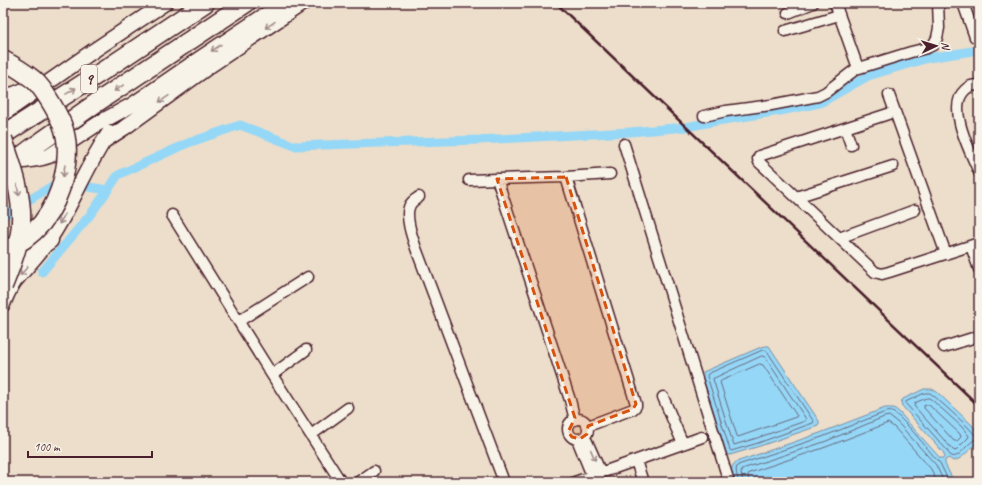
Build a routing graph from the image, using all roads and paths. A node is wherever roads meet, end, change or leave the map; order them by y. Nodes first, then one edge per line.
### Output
1 (152, 3) edge
2 (165, 3) edge
3 (205, 3) edge
4 (246, 3) edge
5 (284, 3) edge
6 (303, 3) edge
7 (813, 3) edge
8 (834, 3) edge
9 (938, 3) edge
10 (962, 3) edge
11 (788, 13) dead end
12 (839, 15) junction
13 (785, 31) dead end
14 (975, 37) dead end
15 (93, 51) junction
16 (3, 60) edge
17 (858, 68) junction
18 (53, 78) junction
19 (979, 86) edge
20 (889, 95) dead end
21 (3, 97) edge
22 (132, 105) junction
23 (3, 114) edge
24 (888, 114) dead end
25 (704, 116) dead end
26 (845, 128) junction
27 (3, 135) edge
28 (3, 139) edge
29 (104, 140) junction
30 (624, 144) dead end
31 (851, 145) dead end
32 (9, 166) edge
33 (892, 166) dead end
34 (979, 172) edge
35 (610, 174) dead end
36 (566, 177) junction
37 (497, 179) junction
38 (469, 180) dead end
39 (419, 197) dead end
40 (796, 197) junction
41 (915, 210) dead end
42 (172, 215) dead end
43 (839, 238) junction
44 (49, 240) junction
45 (975, 244) edge
46 (3, 251) edge
47 (946, 254) junction
48 (3, 266) edge
49 (979, 269) edge
50 (308, 277) dead end
51 (3, 286) edge
52 (3, 304) edge
53 (239, 322) junction
54 (979, 336) edge
55 (944, 347) dead end
56 (306, 350) dead end
57 (272, 375) junction
58 (663, 397) dead end
59 (348, 408) dead end
60 (575, 420) junction
61 (588, 426) junction
62 (311, 435) junction
63 (581, 438) junction
64 (702, 438) dead end
65 (683, 444) junction
66 (636, 461) junction
67 (374, 470) dead end
68 (596, 475) junction
69 (341, 482) edge
70 (358, 482) edge
71 (504, 482) edge
72 (575, 482) edge
73 (643, 482) edge
74 (729, 482) edge

1 - 15 main road
2 - 15 main road
27 -> 3 highway, 9
4 -> 32 highway, 9
5 -> 22 main road
6 -> 29 main road
7 - 11 street
8 - 12 street
9 - 17 street
10 - 14 street
12 - 13 street
12 - 17 street
15 - 18 main road
16 -> 46 highway, bridge
17 - 25 street
18 - 21 main road
18 - 23 main road
19 - 34 street
20 - 47 street
22 - 29 main road
22 - 32 main road
24 - 26 street
26 - 31 street
26 - 40 street
28 -> 51 highway, bridge
29 -> 44 main road
30 - 74 street
33 - 40 street
35 - 36 street
36 - 37 street
36 - 61 street
37 - 38 street
37 - 60 street
39 - 71 street
40 - 43 street
41 - 43 street
42 - 53 street
43 - 47 street
44 - 48 highway
44 -> 52 main road
45 - 47 street
45 - 49 street
50 - 53 street
53 - 57 street
54 - 55 street
56 - 57 street
57 - 62 street
58 - 65 street
59 - 62 street
60 - 61 street
60 - 63 street
61 - 63 street
62 - 69 street
63 - 68 street
64 - 65 street
65 - 66 street
66 - 68 street
66 - 73 street
67 - 70 street
68 - 72 street

